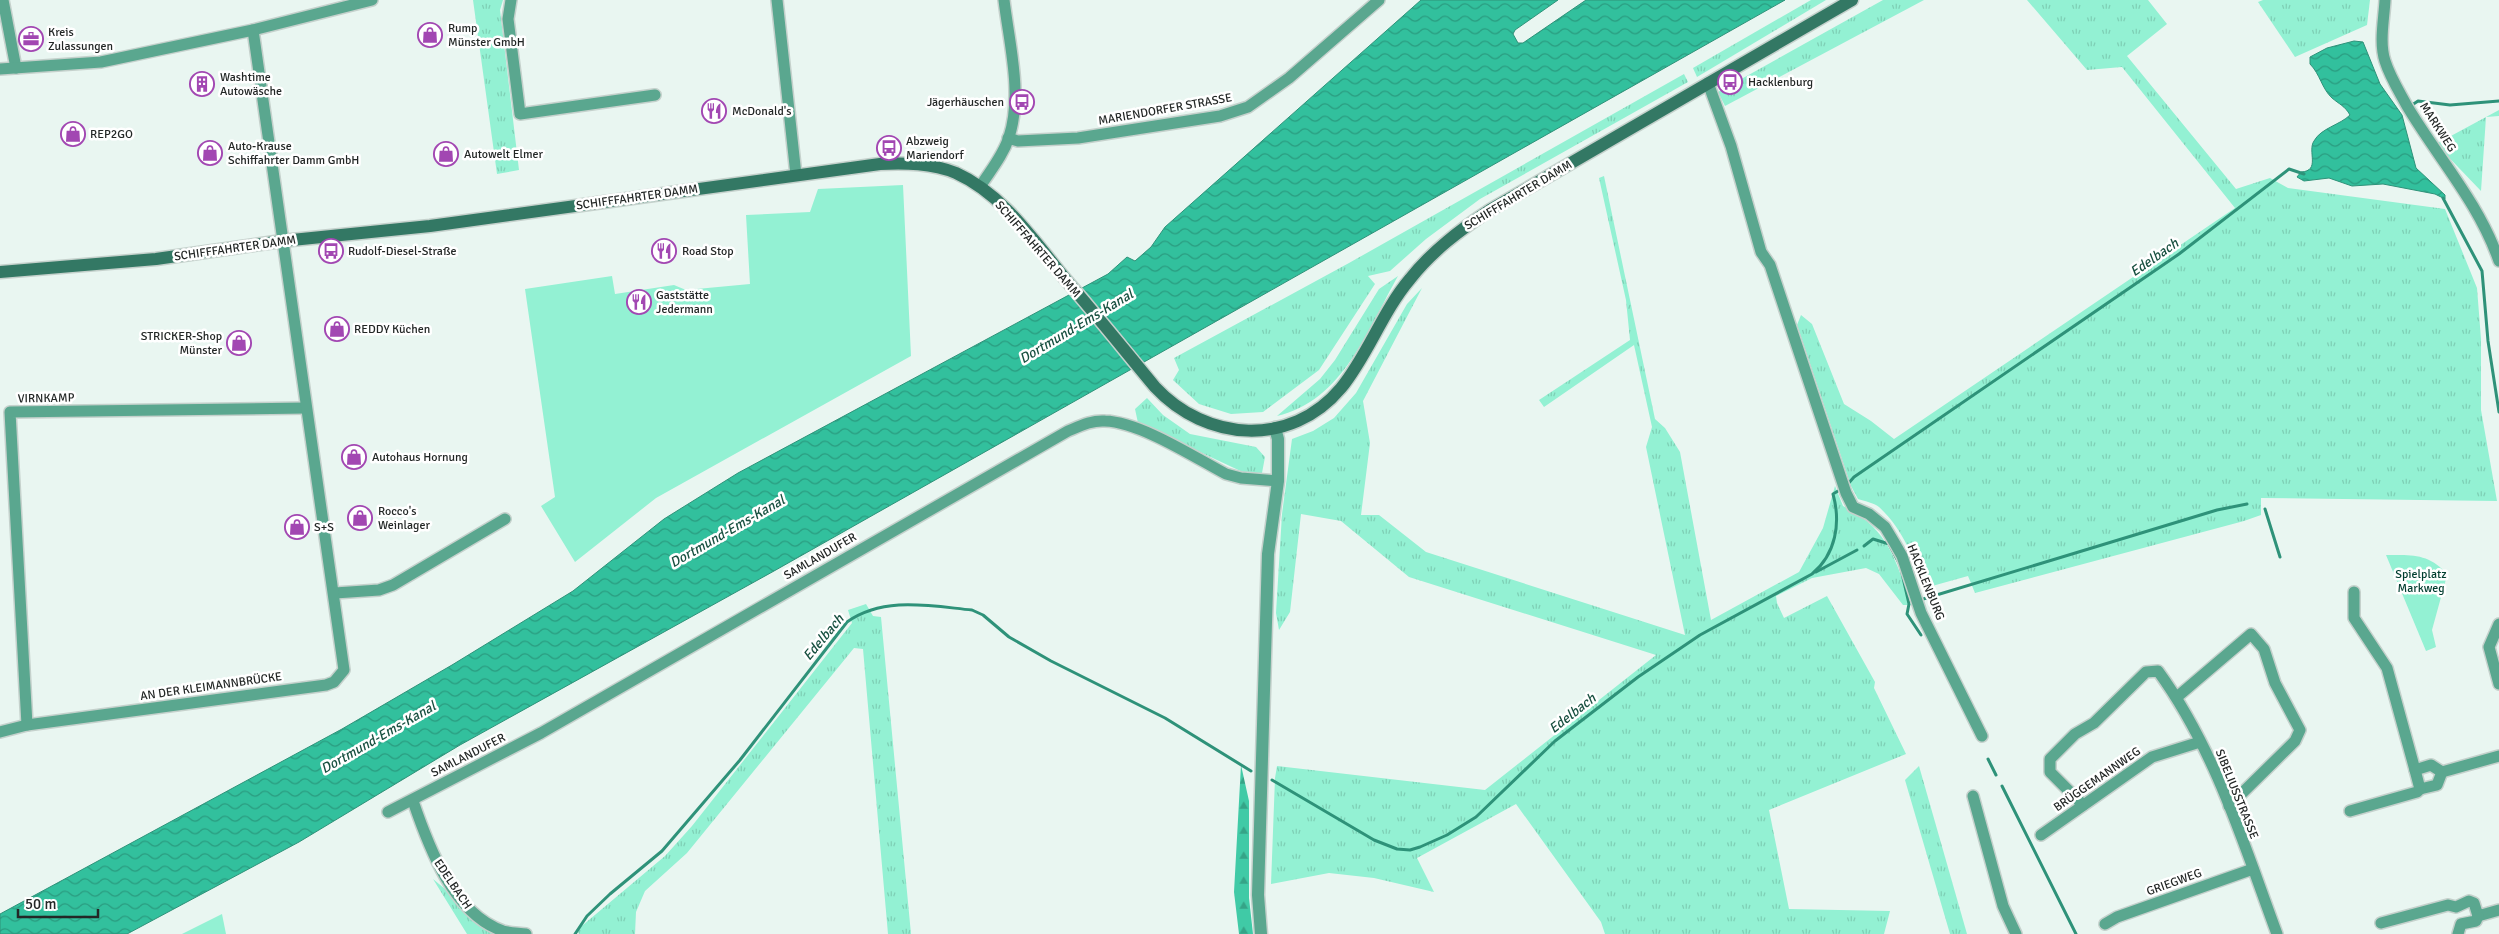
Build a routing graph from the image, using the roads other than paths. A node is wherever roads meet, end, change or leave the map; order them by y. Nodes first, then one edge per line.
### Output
1 (3, 0) edge
2 (372, 0) edge
3 (512, 0) edge
4 (776, 0) edge
5 (1004, 0) edge
6 (1379, 0) edge
7 (1852, 0) edge
8 (2386, 0) edge
9 (253, 30) junction
10 (16, 68) junction
11 (0, 69) edge
12 (1708, 83) junction
13 (655, 95) dead end
14 (1008, 138) junction
15 (796, 175) junction
16 (980, 187) junction
17 (282, 241) junction
18 (2499, 261) edge
19 (0, 272) edge
20 (306, 408) junction
21 (1275, 428) junction
22 (1278, 481) junction
23 (505, 520) dead end
24 (2354, 592) dead end
25 (335, 593) junction
26 (2499, 624) edge
27 (2499, 684) edge
28 (2177, 698) junction
29 (27, 726) junction
30 (0, 732) edge
31 (1982, 736) dead end
32 (2200, 742) junction
33 (2499, 756) edge
34 (2415, 770) junction
35 (2442, 772) junction
36 (2420, 789) junction
37 (1973, 796) dead end
38 (413, 801) junction
39 (2083, 805) junction
40 (2228, 806) junction
41 (2350, 811) dead end
42 (388, 812) dead end
43 (2041, 835) dead end
44 (2253, 869) junction
45 (2456, 907) junction
46 (2499, 910) edge
47 (2478, 916) junction
48 (2381, 923) dead end
49 (2105, 924) dead end
50 (2460, 929) edge
51 (526, 934) edge
52 (1261, 934) edge
53 (2016, 934) edge
54 (2277, 934) edge

1 - 10 street
2 - 9 street
3 - 13 street
4 - 15 street
5 - 14 street
6 - 14 street, MARIENDORFER STRASSE
7 - 12 main road, SCHIFFFAHRTER DAMM
8 - 18 street, MARKWEG
9 - 10 street
9 - 17 street
10 - 11 street
12 - 21 main road, SCHIFFFAHRTER DAMM
12 - 31 street, HACKLENBURG
14 - 16 street
15 - 16 main road, SCHIFFFAHRTER DAMM
15 - 17 main road, SCHIFFFAHRTER DAMM
16 - 21 main road, SCHIFFFAHRTER DAMM
17 - 19 main road, SCHIFFFAHRTER DAMM
17 - 20 street, AN DER KLEIMANNBRÜCKE
20 - 25 street, AN DER KLEIMANNBRÜCKE
20 - 29 street, VIRNKAMP
21 - 22 street
22 - 38 street, SAMLANDUFER
22 - 52 street
23 - 25 street
24 - 34 street
25 - 29 street, AN DER KLEIMANNBRÜCKE
26 - 27 street
28 - 32 street, SIBELIUSSTRASSE
28 - 39 street, SIBELIUSSTRASSE
28 - 40 street
29 - 30 street, AN DER KLEIMANNBRÜCKE
32 - 39 street, BRÜGGEMANNWEG
32 - 40 street, SIBELIUSSTRASSE
33 - 35 street
34 - 35 street
34 - 36 street
35 - 36 street
36 - 41 street
37 - 53 street
38 - 42 street, SAMLANDUFER
38 - 51 street, EDELBACH
39 - 43 street, BRÜGGEMANNWEG
40 - 44 street, SIBELIUSSTRASSE
44 - 49 street, GRIEGWEG
44 - 54 street, SIBELIUSSTRASSE
45 - 47 street
45 - 48 street
45 - 50 street
46 - 47 street
47 - 50 street

